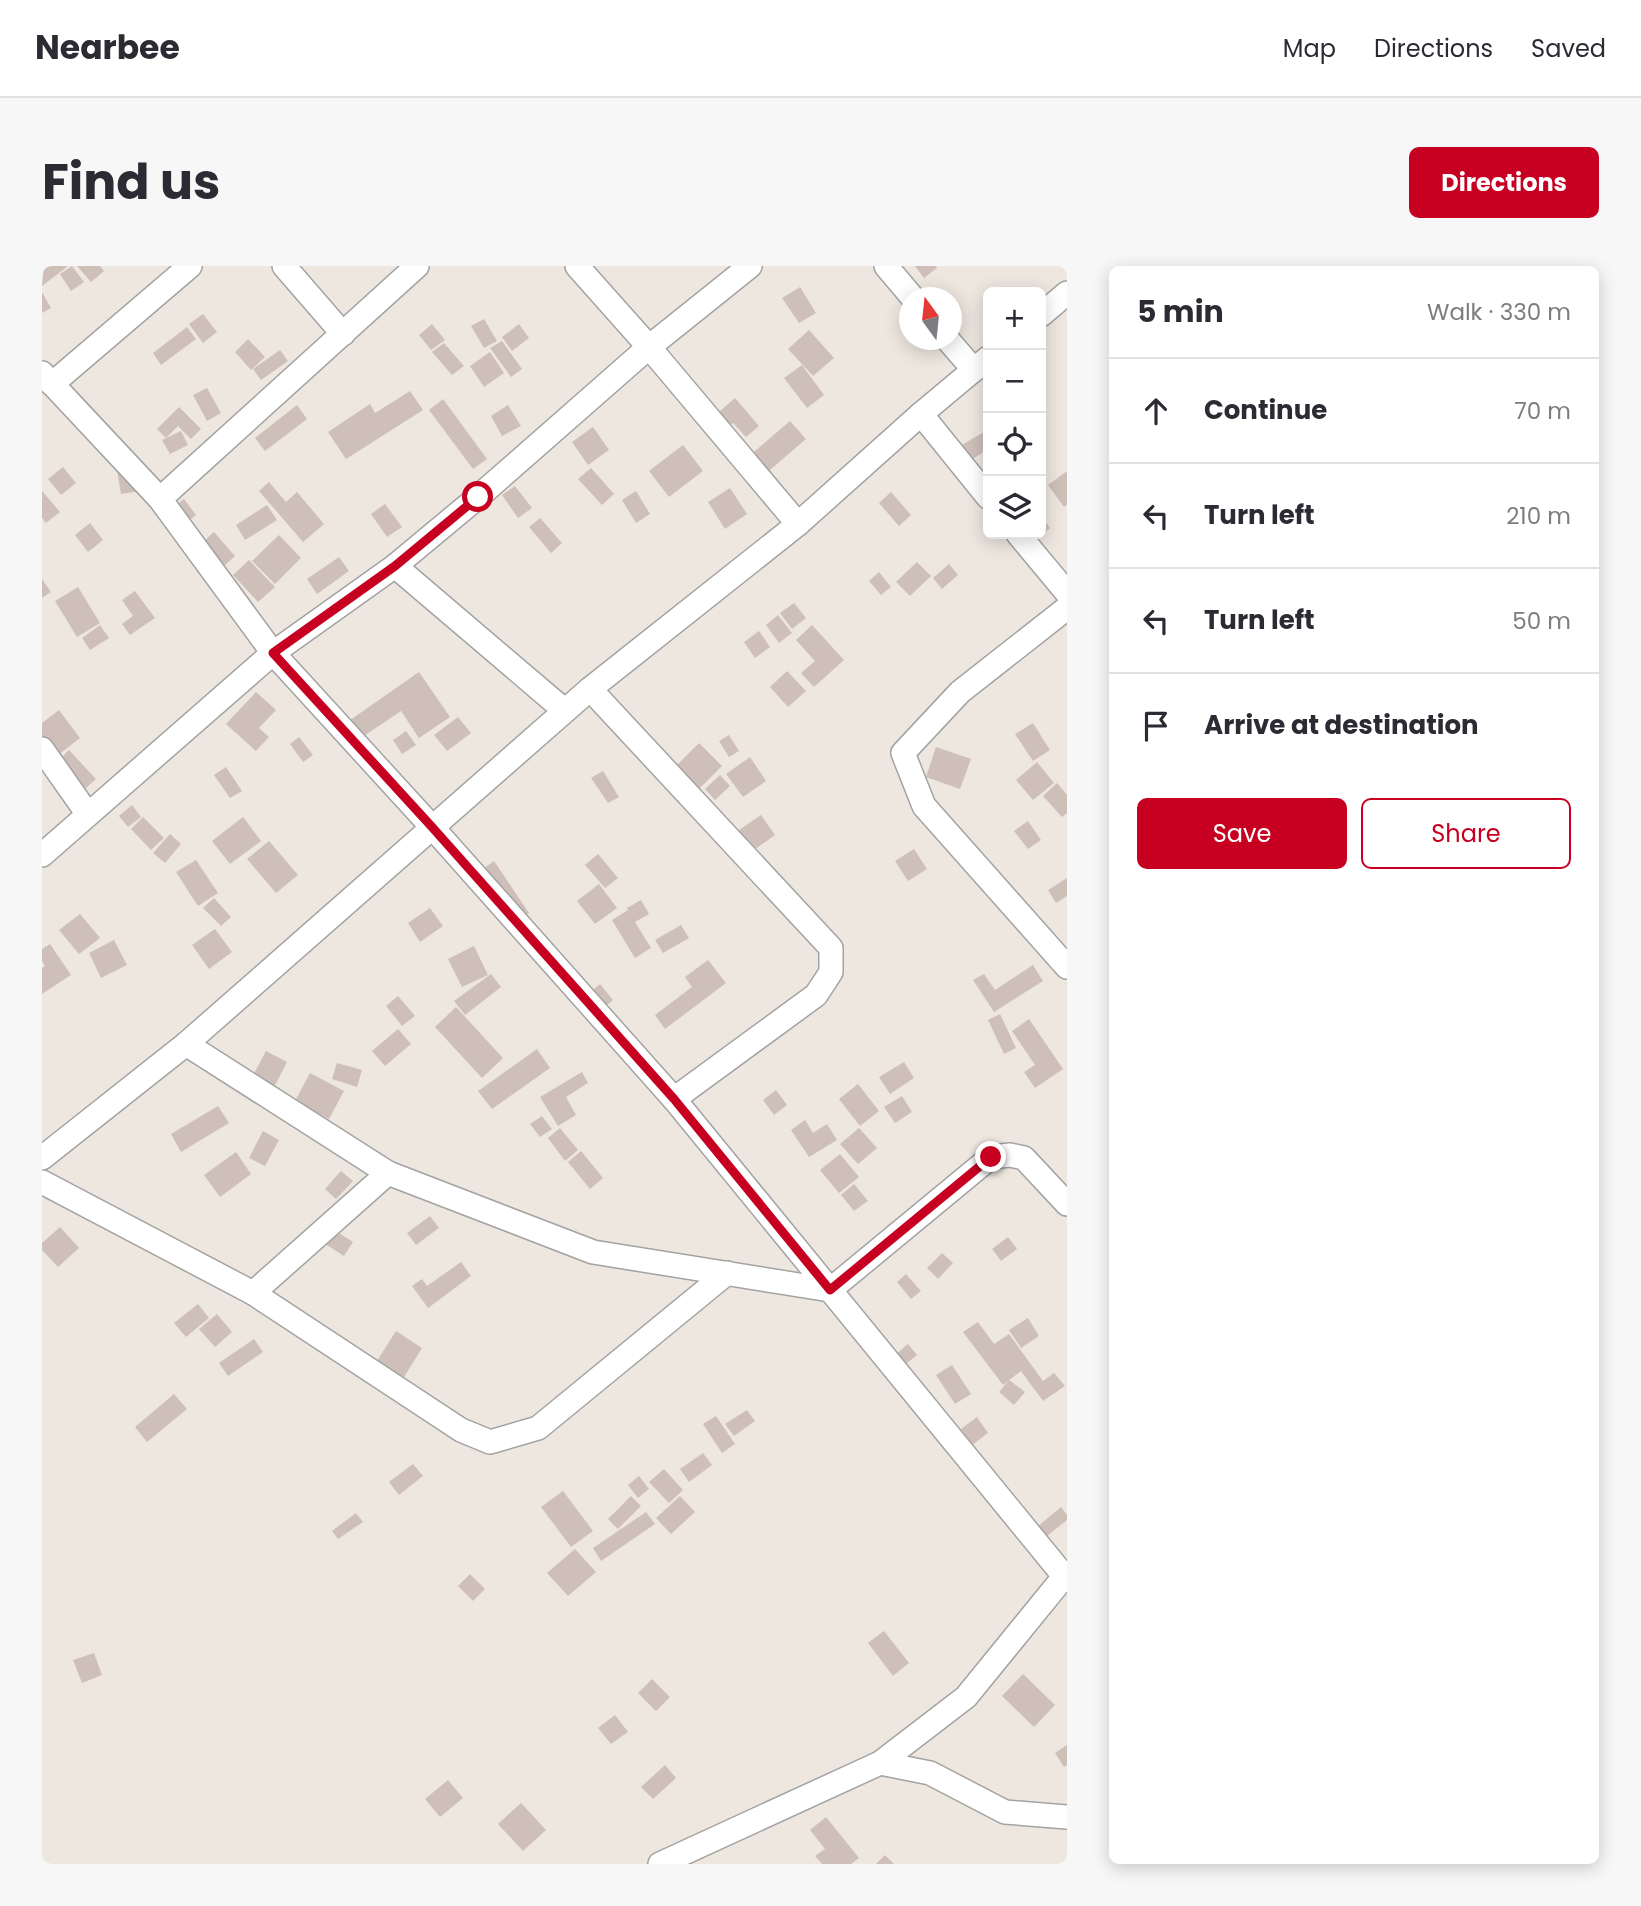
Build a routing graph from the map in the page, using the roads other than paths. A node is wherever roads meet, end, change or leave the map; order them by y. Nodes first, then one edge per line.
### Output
1 (190, 266) edge
2 (284, 266) edge
3 (417, 266) edge
4 (577, 266) edge
5 (750, 266) edge
6 (886, 266) edge
7 (904, 287) edge
8 (1067, 293) edge
9 (1046, 311) edge
10 (343, 334) junction
11 (649, 347) junction
12 (962, 350) edge
13 (981, 364) edge
14 (47, 378) edge
15 (921, 414) junction
16 (983, 491) edge
17 (160, 499) junction
18 (798, 524) junction
19 (1022, 539) edge
20 (395, 566) junction
21 (1067, 593) edge
22 (1067, 608) edge
23 (273, 653) junction
24 (590, 689) junction
25 (564, 710) junction
26 (42, 748) edge
27 (88, 813) junction
28 (432, 827) junction
29 (42, 855) edge
30 (1067, 967) edge
31 (186, 1044) junction
32 (674, 1099) junction
33 (42, 1158) edge
34 (388, 1173) junction
35 (42, 1182) edge
36 (1067, 1204) edge
37 (727, 1273) junction
38 (830, 1290) junction
39 (253, 1293) junction
40 (1065, 1574) edge
41 (880, 1763) junction
42 (1067, 1817) edge
43 (660, 1864) edge

1 - 14 street
2 - 10 street
3 - 10 street
4 - 11 street
5 - 11 street
6 - 7 street
8 - 9 street
10 - 17 street
11 - 18 street
11 - 20 street
12 - 13 street
13 - 15 street
14 - 17 street
15 - 16 street
15 - 18 street
17 - 23 street
18 - 24 street
19 - 21 street
20 - 23 street
20 - 25 street
22 - 30 street
23 - 27 street
23 - 28 street
24 - 25 street
24 - 32 street
25 - 28 street
26 - 27 street
27 - 29 street
28 - 31 street
28 - 32 street
31 - 33 street
31 - 34 street
32 - 38 street
34 - 37 street
34 - 39 street
35 - 39 street
36 - 38 street
37 - 38 street
37 - 39 street
38 - 40 street
40 - 41 street
41 - 42 street
41 - 43 street

